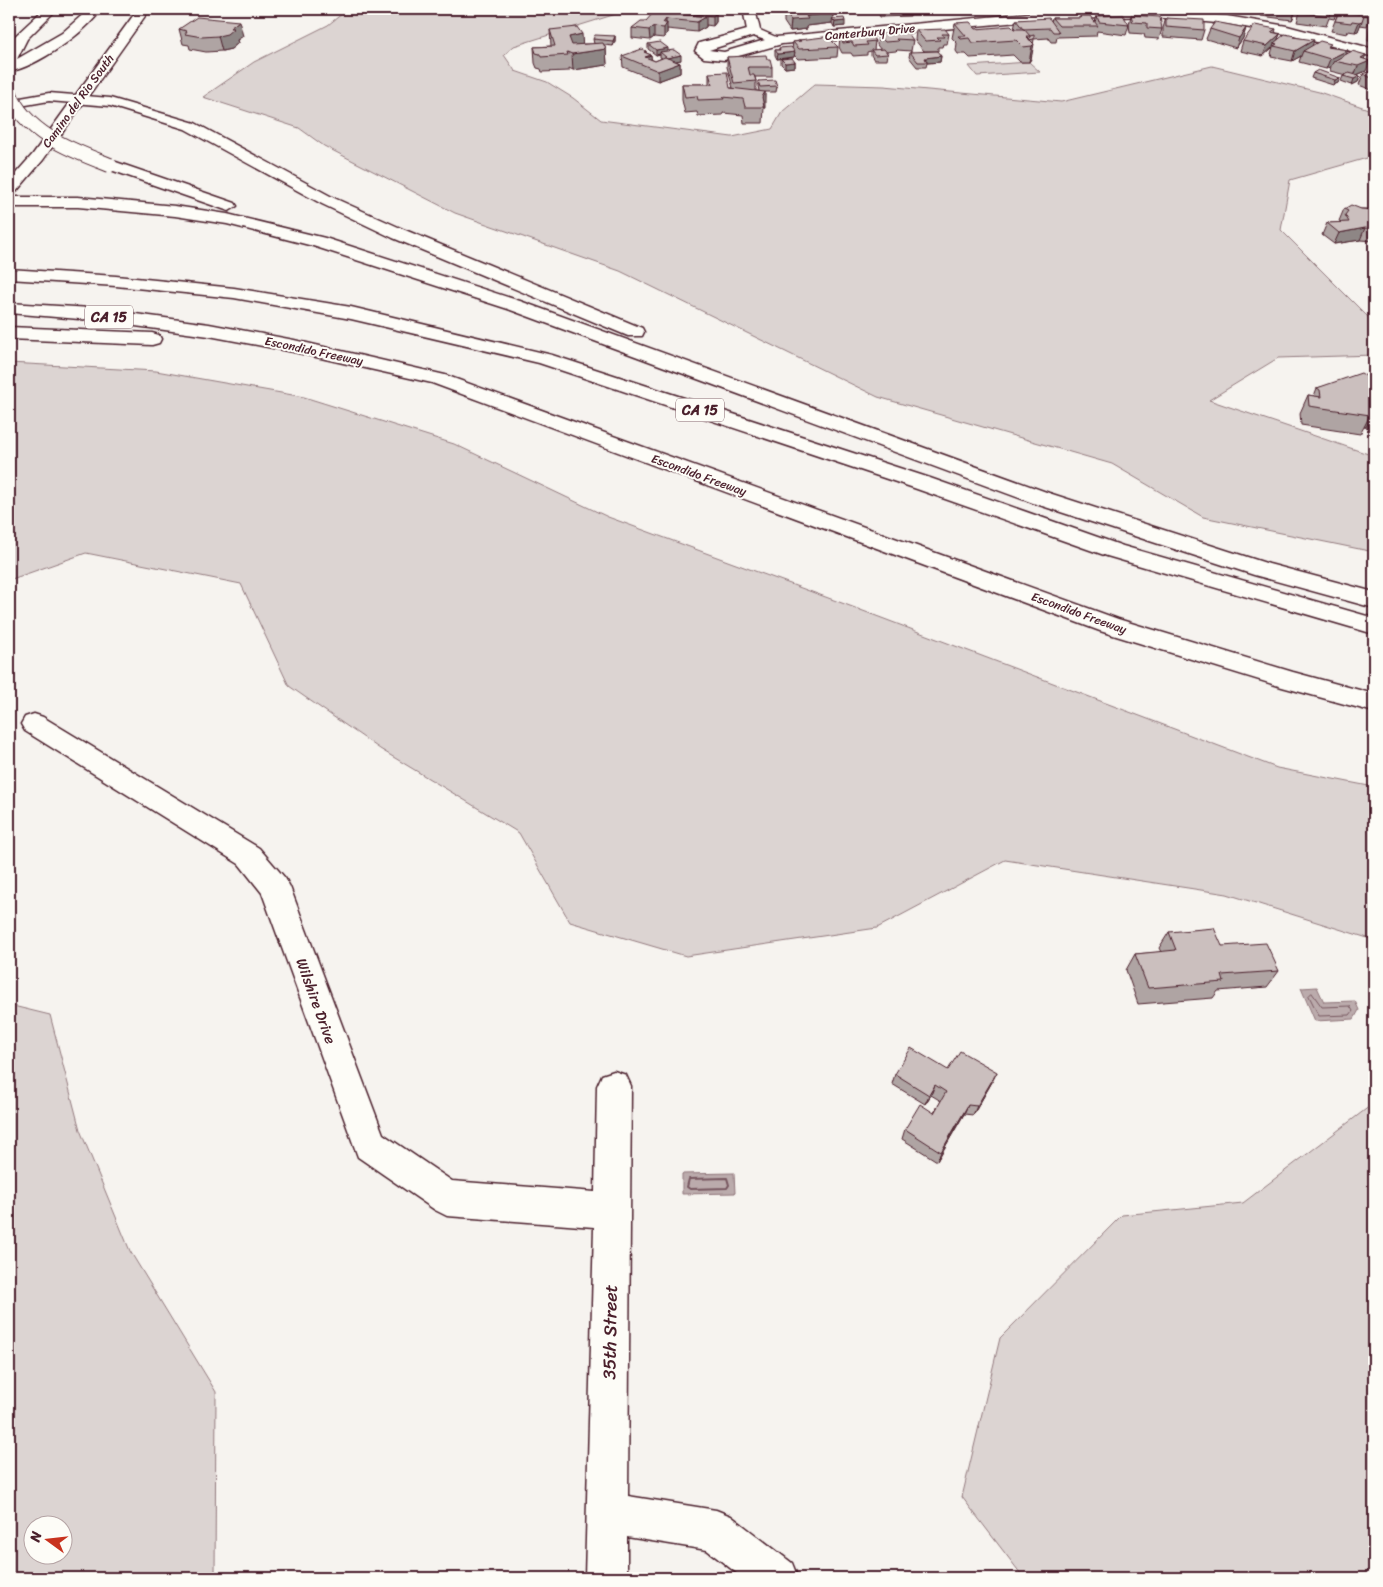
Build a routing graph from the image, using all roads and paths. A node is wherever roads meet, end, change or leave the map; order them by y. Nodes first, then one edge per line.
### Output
1 (38, 9) edge
2 (51, 9) edge
3 (96, 9) edge
4 (144, 9) edge
5 (749, 9) edge
6 (1028, 13) edge
7 (26, 23) junction
8 (754, 32) junction
9 (782, 40) junction
10 (1374, 52) edge
11 (9, 61) edge
12 (9, 68) edge
13 (9, 92) edge
14 (79, 99) junction
15 (9, 104) edge
16 (9, 190) edge
17 (9, 202) edge
18 (319, 242) junction
19 (9, 274) edge
20 (9, 308) edge
21 (9, 323) edge
22 (9, 333) edge
23 (156, 340) junction
24 (294, 346) junction
25 (860, 432) junction
26 (1374, 600) edge
27 (1374, 626) edge
28 (1374, 702) edge
29 (34, 724) dead end
30 (614, 1086) dead end
31 (612, 1211) junction
32 (608, 1513) junction
33 (606, 1578) edge
34 (777, 1578) edge

1 - 7 main road
2 - 7 main road
3 - 12 main road
4 - 14 main road, Camino del Rio South
5 - 8 main road
6 - 9 main road, Canterbury Drive
6 - 10 main road, Canterbury Drive
7 - 11 main road
8 - 9 main road
8 - 9 main road
13 - 18 main road, bridge
14 - 15 main road
14 - 16 main road, Camino del Rio South
14 - 25 main road
17 - 18 main road
18 - 25 main road
19 - 27 main road, CA 15
20 - 24 main road, Escondido Freeway / CA 15
21 - 23 main road
22 - 23 main road
23 - 24 main road
24 - 28 main road, Escondido Freeway / CA 15
25 - 26 main road
29 - 31 main road, Wilshire Drive
30 - 31 main road, 35th Street
31 - 32 main road, 35th Street
32 - 33 main road, 35th Street
32 - 34 main road

